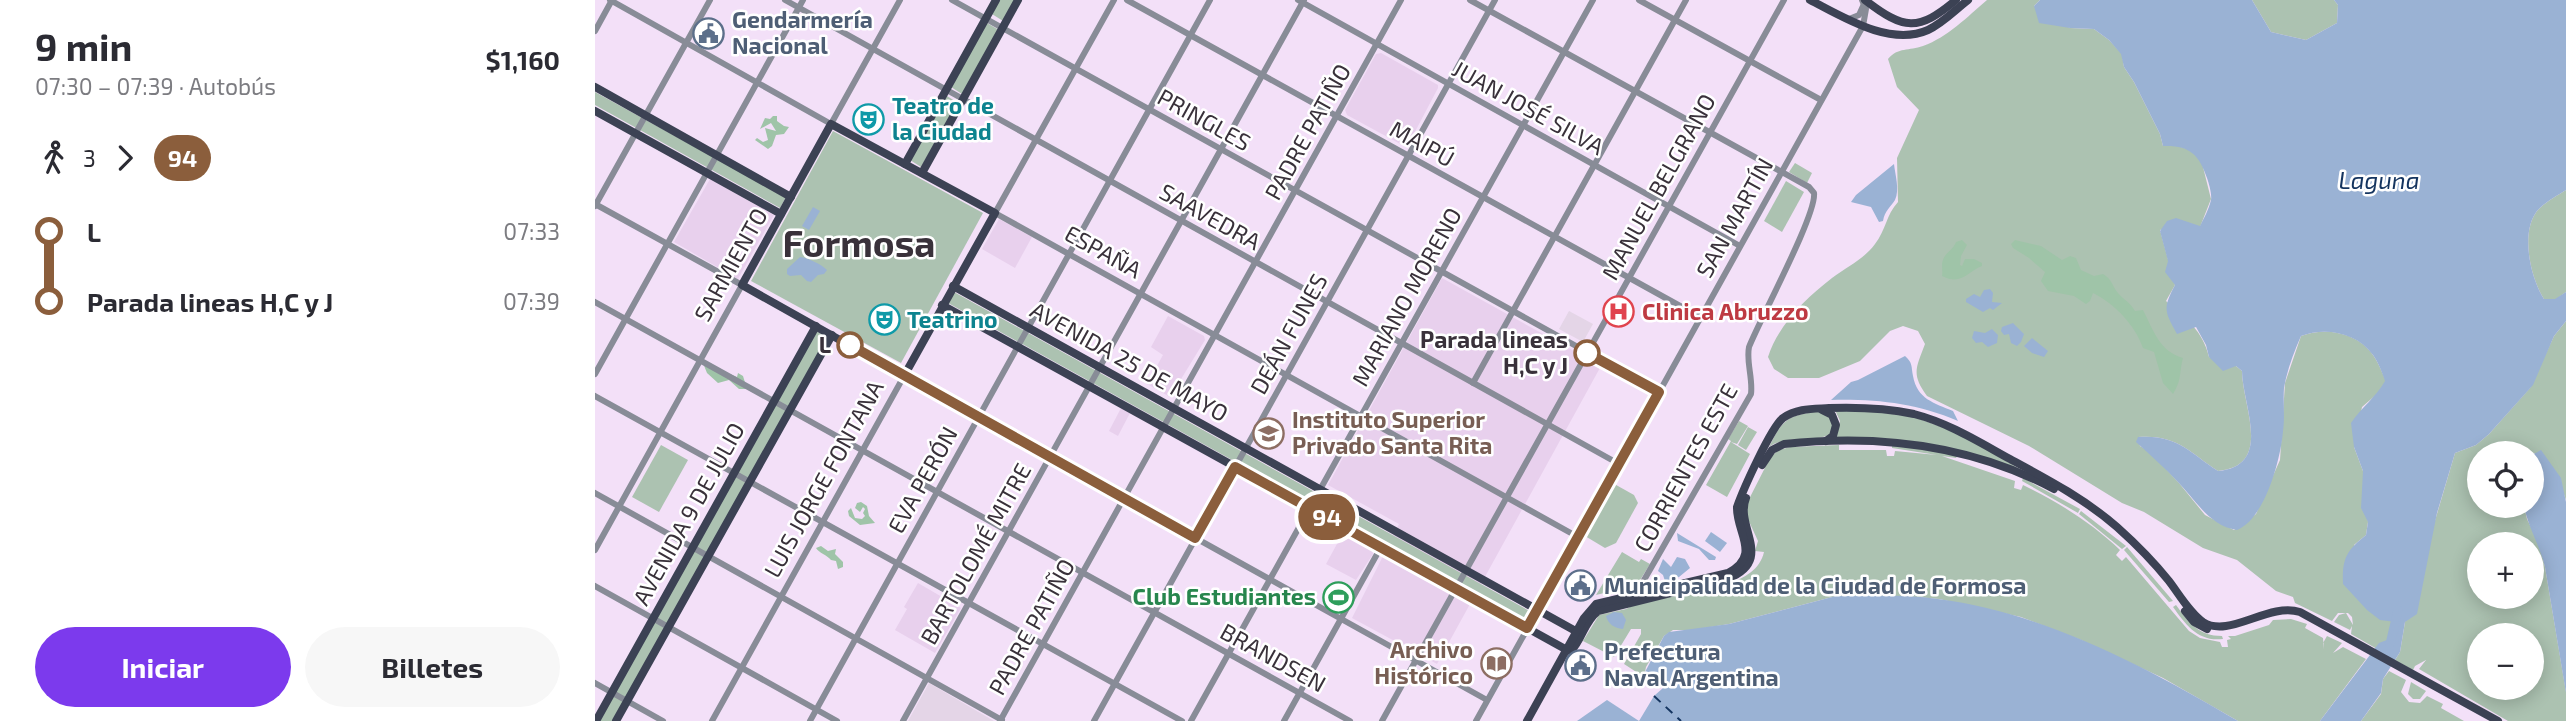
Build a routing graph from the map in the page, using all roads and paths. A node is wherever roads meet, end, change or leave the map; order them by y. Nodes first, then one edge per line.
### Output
1 (611, 0) edge
2 (710, 0) edge
3 (785, 0) edge
4 (803, 0) edge
5 (901, 0) edge
6 (952, 0) edge
7 (996, 0) edge
8 (1018, 0) edge
9 (1114, 0) edge
10 (1127, 0) edge
11 (1210, 0) edge
12 (1401, 0) edge
13 (1470, 0) edge
14 (1495, 0) edge
15 (1593, 0) edge
16 (1639, 0) edge
17 (1686, 0) edge
18 (1784, 0) edge
19 (1810, 0) edge
20 (1956, 0) edge
21 (1968, 0) edge
22 (1302, 1) edge
23 (1863, 1) edge
24 (799, 8) junction
25 (1489, 11) junction
26 (986, 18) junction
27 (1849, 19) junction
28 (1674, 20) junction
29 (1863, 26) junction
30 (1003, 27) junction
31 (595, 31) edge
32 (1191, 35) junction
33 (686, 42) junction
34 (1377, 44) junction
35 (873, 49) junction
36 (1563, 52) junction
37 (1749, 61) junction
38 (1076, 68) junction
39 (1262, 75) junction
40 (757, 82) junction
41 (1448, 83) junction
42 (595, 87) edge
43 (946, 90) junction
44 (1635, 92) junction
45 (963, 100) junction
46 (1821, 100) junction
47 (1150, 109) junction
48 (595, 111) edge
49 (646, 116) junction
50 (1337, 116) junction
51 (831, 124) junction
52 (1522, 125) junction
53 (1709, 133) junction
54 (635, 134) junction
55 (1036, 139) junction
56 (1221, 149) junction
57 (717, 155) junction
58 (1409, 156) junction
59 (905, 164) junction
60 (1594, 165) junction
61 (1781, 172) junction
62 (707, 173) junction
63 (922, 173) junction
64 (1110, 181) junction
65 (1295, 191) junction
66 (791, 197) junction
67 (1482, 198) junction
68 (595, 205) edge
69 (1668, 206) junction
70 (995, 213) junction
71 (781, 214) junction
72 (1181, 221) junction
73 (1367, 230) junction
74 (1555, 237) junction
75 (667, 244) junction
76 (1740, 246) junction
77 (1069, 255) junction
78 (1255, 262) junction
79 (1441, 272) junction
80 (1628, 279) junction
81 (742, 285) junction
82 (953, 286) junction
83 (1140, 295) junction
84 (595, 302) edge
85 (1327, 302) junction
86 (943, 305) junction
87 (1513, 311) junction
88 (1700, 317) junction
89 (625, 319) junction
90 (816, 326) junction
91 (1028, 328) junction
92 (832, 335) junction
93 (1215, 336) junction
94 (1401, 343) junction
95 (1018, 346) junction
96 (1587, 353) junction
97 (700, 360) junction
98 (1099, 368) junction
99 (595, 374) edge
100 (904, 376) junction
101 (1286, 376) junction
102 (1473, 383) junction
103 (1089, 386) junction
104 (1659, 392) junction
105 (595, 396) edge
106 (774, 401) junction
107 (1173, 409) junction
108 (1820, 409) junction
109 (790, 410) junction
110 (979, 417) junction
111 (1360, 417) junction
112 (1547, 425) junction
113 (1163, 427) junction
114 (661, 432) junction
115 (1823, 442) junction
116 (1245, 448) junction
117 (862, 450) junction
118 (1050, 457) junction
119 (1619, 464) junction
120 (1235, 467) junction
121 (734, 472) junction
122 (750, 481) junction
123 (1319, 489) junction
124 (937, 491) junction
125 (595, 492) edge
126 (1506, 498) junction
127 (1124, 499) junction
128 (619, 506) junction
129 (1309, 508) junction
130 (823, 522) junction
131 (1009, 531) junction
132 (1578, 537) junction
133 (1195, 538) junction
134 (693, 547) junction
135 (1381, 547) junction
136 (595, 550) edge
137 (708, 555) junction
138 (897, 564) junction
139 (1466, 570) junction
140 (1083, 572) junction
141 (1270, 579) junction
142 (2169, 584) junction
143 (595, 586) edge
144 (1456, 589) junction
145 (782, 596) junction
146 (1637, 597) junction
147 (969, 603) junction
148 (1537, 610) junction
149 (1154, 612) junction
150 (653, 619) junction
151 (1341, 619) junction
152 (668, 627) junction
153 (1527, 628) junction
154 (1579, 633) junction
155 (856, 638) junction
156 (1042, 644) junction
157 (1569, 650) junction
158 (1229, 653) junction
159 (1416, 661) junction
160 (742, 668) junction
161 (2400, 669) junction
162 (927, 678) junction
163 (595, 683) edge
164 (1114, 684) junction
165 (612, 692) junction
166 (1300, 693) junction
167 (1487, 700) junction
168 (627, 701) junction
169 (816, 709) junction
170 (1002, 720) edge
171 (596, 721) edge
172 (616, 721) edge
173 (663, 721) edge
174 (712, 721) edge
175 (810, 721) edge
176 (837, 721) edge
177 (903, 721) edge
178 (1094, 721) edge
179 (1182, 721) edge
180 (1191, 721) edge
181 (1284, 721) edge
182 (1350, 721) edge
183 (1382, 721) edge
184 (1476, 721) edge
185 (1529, 721) edge
186 (2488, 721) edge
187 (2498, 721) edge

1 - 31 street
1 - 33 street, ESPAÑA
2 - 33 street
3 - 24 street, SAAVEDRA
4 - 24 street
5 - 35 street, SARMIENTO
6 - 26 street, PRINGLES
7 - 26 main road
8 - 30 main road
9 - 38 street, LUIS JORGE FONTANA
10 - 32 street, MAIPÚ
11 - 32 street, EVA PERÓN
12 - 34 street, PADRE PATIÑO
13 - 25 street
14 - 25 street, DEÁN FUNES
15 - 36 street, MARIANO MORENO
16 - 28 street
17 - 28 street
18 - 37 street, MANUEL BELGRANO
19 - 27 main road
20 - 23 main road
21 - 29 main road
22 - 34 street, JUAN JOSÉ SILVA
22 - 39 street, BARTOLOMÉ MITRE
23 - 27 street
23 - 29 street
24 - 35 street, SAAVEDRA
24 - 40 street
25 - 36 street
25 - 41 street, DEÁN FUNES
26 - 30 street, PRINGLES
26 - 43 main road
27 - 29 main road
28 - 37 street
28 - 44 street
29 - 46 street, SAN MARTÍN
30 - 38 street, PRINGLES
30 - 45 main road
32 - 39 street, MAIPÚ
32 - 47 street, EVA PERÓN
33 - 40 street, ESPAÑA
33 - 49 street
34 - 41 street, JUAN JOSÉ SILVA
34 - 50 street, PADRE PATIÑO
35 - 43 street, SAAVEDRA
35 - 51 street, SARMIENTO
36 - 44 street
36 - 52 street, MARIANO MORENO
37 - 46 street
37 - 53 street, MANUEL BELGRANO
38 - 47 street, PRINGLES
38 - 55 street, LUIS JORGE FONTANA
39 - 50 street, MAIPÚ
39 - 56 street, BARTOLOMÉ MITRE
40 - 51 street, ESPAÑA
40 - 57 street
41 - 52 street, JUAN JOSÉ SILVA
41 - 58 street, DEÁN FUNES
42 - 49 main road
43 - 45 street, SAAVEDRA
43 - 59 main road
44 - 53 street
44 - 60 street
45 - 55 street, SAAVEDRA
45 - 63 main road
46 - 61 street, SAN MARTÍN
47 - 56 street, PRINGLES
47 - 64 street, EVA PERÓN
48 - 54 main road
49 - 54 street
49 - 57 main road
50 - 58 street, MAIPÚ
50 - 65 street, PADRE PATIÑO
51 - 59 main road, ESPAÑA
51 - 66 main road, SARMIENTO
52 - 60 street, JUAN JOSÉ SILVA
52 - 67 street, MARIANO MORENO
53 - 61 street
53 - 69 street, MANUEL BELGRANO
54 - 62 main road
54 - 68 street
55 - 64 street, SAAVEDRA
55 - 70 street, LUIS JORGE FONTANA
56 - 65 street, PRINGLES
56 - 72 street, BARTOLOMÉ MITRE
57 - 62 street
57 - 66 main road
58 - 67 street, MAIPÚ
58 - 73 street, DEÁN FUNES
59 - 63 main road, ESPAÑA
60 - 69 street, JUAN JOSÉ SILVA
60 - 74 street
61 - 76 street, SAN MARTÍN
61 - 146 street, CORRIENTES ESTE
62 - 71 main road
62 - 75 street
63 - 70 main road, ESPAÑA
64 - 72 street, SAAVEDRA
64 - 77 street, EVA PERÓN
65 - 73 street, PRINGLES
65 - 78 street, PADRE PATIÑO
66 - 71 main road, SARMIENTO
67 - 74 street, MAIPÚ
67 - 79 street, MARIANO MORENO
68 - 75 street
69 - 76 street, JUAN JOSÉ SILVA
69 - 80 street, MANUEL BELGRANO
70 - 77 street, ESPAÑA
70 - 82 main road, LUIS JORGE FONTANA
71 - 81 main road, SARMIENTO
72 - 78 street, SAAVEDRA
72 - 83 street, BARTOLOMÉ MITRE
73 - 79 street, PRINGLES
73 - 85 street, DEÁN FUNES
74 - 80 street, MAIPÚ
74 - 87 street
75 - 81 street
75 - 89 street
76 - 88 street, SAN MARTÍN
77 - 83 street, ESPAÑA
77 - 91 street, EVA PERÓN
78 - 85 street, SAAVEDRA
78 - 93 street, PADRE PATIÑO
79 - 87 street, PRINGLES
79 - 94 street, MARIANO MORENO
80 - 88 street, MAIPÚ
80 - 96 street, MANUEL BELGRANO
81 - 90 main road
81 - 97 street, SARMIENTO
82 - 86 main road, LUIS JORGE FONTANA
82 - 91 main road, AVENIDA 25 DE MAYO
83 - 93 street, ESPAÑA
83 - 98 street, BARTOLOMÉ MITRE
84 - 89 street, BRANDSEN
85 - 94 street, SAAVEDRA
85 - 101 street, DEÁN FUNES
86 - 95 main road, AVENIDA 25 DE MAYO
86 - 100 main road, LUIS JORGE FONTANA
87 - 96 street, PRINGLES
87 - 102 street
88 - 104 street, SAN MARTÍN
89 - 97 street, BRANDSEN
89 - 99 street
90 - 92 main road
90 - 106 main road, AVENIDA 9 DE JULIO
91 - 95 street, EVA PERÓN
91 - 98 main road, AVENIDA 25 DE MAYO
92 - 100 main road
92 - 109 main road, AVENIDA 9 DE JULIO
93 - 101 street, ESPAÑA
93 - 107 street, PADRE PATIÑO
94 - 102 street, SAAVEDRA
94 - 111 street, MARIANO MORENO
95 - 103 main road, AVENIDA 25 DE MAYO
95 - 110 street, EVA PERÓN
96 - 104 street, PRINGLES
96 - 112 street, MANUEL BELGRANO
97 - 106 street, BRANDSEN
97 - 114 street, SARMIENTO
98 - 103 street, BARTOLOMÉ MITRE
98 - 107 main road, AVENIDA 25 DE MAYO
100 - 110 street
100 - 117 street, LUIS JORGE FONTANA
101 - 111 street, ESPAÑA
101 - 116 street, DEÁN FUNES
102 - 112 street, SAAVEDRA
103 - 113 main road, AVENIDA 25 DE MAYO
103 - 118 street, BARTOLOMÉ MITRE
104 - 119 street, SAN MARTÍN
105 - 114 street
106 - 109 street, BRANDSEN
106 - 121 main road, AVENIDA 9 DE JULIO
107 - 113 street, PADRE PATIÑO
107 - 116 main road, AVENIDA 25 DE MAYO
108 - 115 main road
108 - 142 main road
108 - 146 main road
109 - 117 street, BRANDSEN
109 - 122 main road, AVENIDA 9 DE JULIO
110 - 118 street
110 - 124 street, EVA PERÓN
111 - 123 street, MARIANO MORENO
111 - 126 street, ESPAÑA
112 - 119 street, SAAVEDRA
112 - 126 street, MANUEL BELGRANO
113 - 120 main road, AVENIDA 25 DE MAYO
113 - 127 street, PADRE PATIÑO
114 - 121 street
114 - 128 street, SARMIENTO
115 - 142 main road
115 - 146 main road
116 - 120 street, DEÁN FUNES
116 - 123 main road, AVENIDA 25 DE MAYO
117 - 124 street, BRANDSEN
117 - 130 street, LUIS JORGE FONTANA
118 - 127 street
118 - 131 street, BARTOLOMÉ MITRE
119 - 132 street, SAN MARTÍN
120 - 129 main road, AVENIDA 25 DE MAYO
120 - 133 street, DEÁN FUNES
121 - 122 street
121 - 134 main road, AVENIDA 9 DE JULIO
122 - 130 street
122 - 137 main road, AVENIDA 9 DE JULIO
123 - 129 street, MARIANO MORENO
123 - 139 main road, AVENIDA 25 DE MAYO
124 - 131 street, BRANDSEN
124 - 138 street, EVA PERÓN
125 - 128 street
126 - 132 street, ESPAÑA
126 - 139 street, MANUEL BELGRANO
127 - 133 street
127 - 140 street, PADRE PATIÑO
128 - 134 street
128 - 136 street, SARMIENTO
129 - 135 main road, AVENIDA 25 DE MAYO
129 - 141 street, MARIANO MORENO
130 - 138 street
130 - 145 street, LUIS JORGE FONTANA
131 - 140 street, BRANDSEN
131 - 147 street, BARTOLOMÉ MITRE
132 - 148 street, SAN MARTÍN
133 - 141 street
133 - 149 street, DEÁN FUNES
134 - 137 street
134 - 150 main road, AVENIDA 9 DE JULIO
135 - 144 main road, AVENIDA 25 DE MAYO
135 - 151 street
137 - 145 street
137 - 152 main road, AVENIDA 9 DE JULIO
138 - 147 street
138 - 155 street, EVA PERÓN
139 - 144 street, MANUEL BELGRANO
139 - 148 main road, AVENIDA 25 DE MAYO
140 - 149 street, BRANDSEN
140 - 156 street, PADRE PATIÑO
141 - 151 street
141 - 158 street, MARIANO MORENO
142 - 161 main road
143 - 150 street
144 - 153 main road, AVENIDA 25 DE MAYO
144 - 159 street, MANUEL BELGRANO
145 - 155 street
145 - 160 street, LUIS JORGE FONTANA
146 - 154 main road
147 - 156 street
147 - 162 street, BARTOLOMÉ MITRE
148 - 153 street, SAN MARTÍN
148 - 154 main road, AVENIDA 25 DE MAYO
149 - 158 street, BRANDSEN
149 - 164 street, DEÁN FUNES
150 - 152 street
150 - 165 main road, AVENIDA 9 DE JULIO
151 - 159 street
151 - 166 street
152 - 160 street
152 - 168 main road, AVENIDA 9 DE JULIO
153 - 157 main road, AVENIDA 25 DE MAYO
153 - 167 street, SAN MARTÍN
154 - 157 main road
155 - 162 street
155 - 169 street, EVA PERÓN
156 - 164 street
156 - 170 street, PADRE PATIÑO
157 - 185 main road
158 - 166 street, BRANDSEN
158 - 180 street, MARIANO MORENO
159 - 167 street
159 - 183 street, MANUEL BELGRANO
160 - 169 street
160 - 174 street, LUIS JORGE FONTANA
161 - 186 main road
161 - 187 main road
162 - 170 street
162 - 177 street, BARTOLOMÉ MITRE
163 - 165 street
164 - 178 street, DEÁN FUNES
164 - 179 street
165 - 168 street
165 - 171 main road, AVENIDA 9 DE JULIO
166 - 181 street
166 - 182 street, BRANDSEN
167 - 184 street, SAN MARTÍN
168 - 172 main road, AVENIDA 9 DE JULIO
168 - 173 street
169 - 175 street, EVA PERÓN
169 - 176 street

